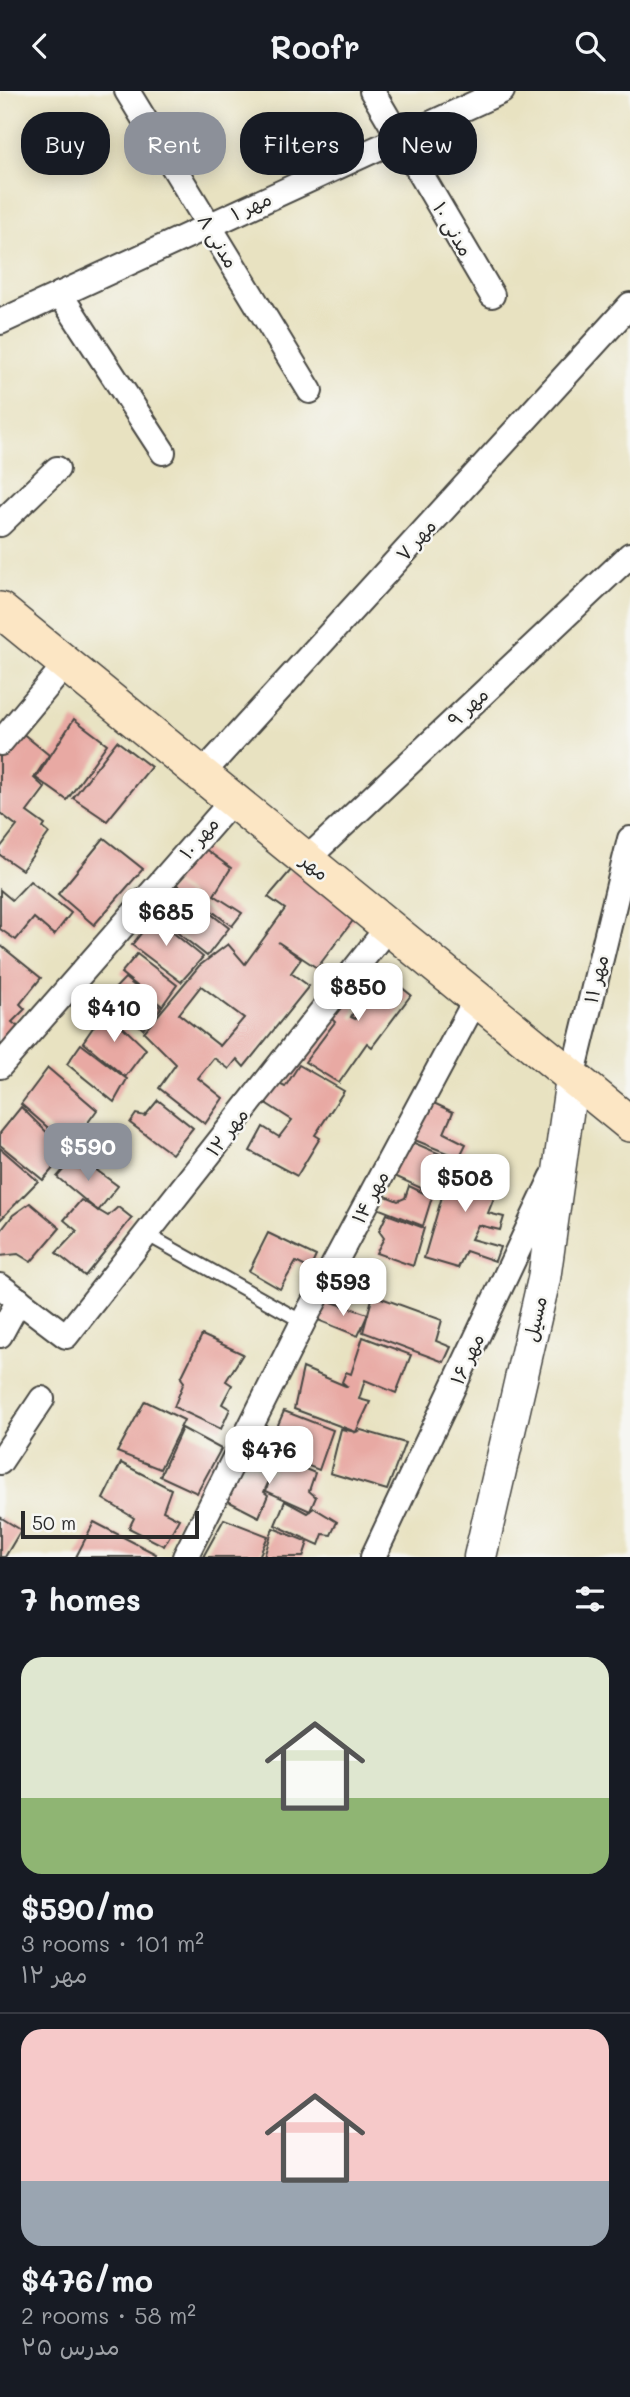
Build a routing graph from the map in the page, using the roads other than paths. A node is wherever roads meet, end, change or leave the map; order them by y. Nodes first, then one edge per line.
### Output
1 (127, 91) edge
2 (372, 91) edge
3 (502, 91) edge
4 (385, 112) edge
5 (456, 112) edge
6 (378, 148) edge
7 (422, 175) edge
8 (208, 226) junction
9 (60, 294) junction
10 (492, 295) dead end
11 (630, 305) edge
12 (0, 322) edge
13 (310, 391) dead end
14 (163, 452) dead end
15 (57, 469) dead end
16 (0, 524) edge
17 (630, 555) edge
18 (0, 610) edge
19 (66, 664) junction
20 (0, 743) edge
21 (202, 774) junction
22 (233, 800) junction
23 (630, 839) edge
24 (306, 860) junction
25 (388, 927) junction
26 (476, 999) junction
27 (0, 1066) edge
28 (572, 1078) junction
29 (630, 1124) edge
30 (561, 1160) junction
31 (146, 1234) junction
32 (9, 1293) edge
33 (303, 1322) junction
34 (0, 1335) edge
35 (42, 1399) dead end
36 (9, 1430) edge
37 (0, 1462) edge
38 (185, 1557) edge
39 (373, 1557) edge
40 (480, 1557) edge

1 - 8 street, مدنی ۸
2 - 4 street, مدنی ۱۰
3 - 5 street, مهر ۱
6 - 8 street, مهر ۱
7 - 10 street, مدنی ۱۰
8 - 9 street, مهر ۱
8 - 13 street, مدنی ۸
9 - 12 street, مهر ۱
9 - 14 street
11 - 21 street, مهر ۷
15 - 16 street
17 - 24 street, مهر ۹
18 - 19 main road, مهر
19 - 20 street
19 - 21 main road, مهر
21 - 22 main road, مهر
22 - 24 main road, مهر
22 - 27 street, مهر ۱۰
23 - 28 street, مهر ۱۱
24 - 25 main road, مهر
25 - 26 main road, مهر
25 - 31 street, مهر ۱۲
26 - 28 main road, مهر
26 - 33 street, مهر ۱۴
28 - 29 main road, مهر
28 - 30 street, مسیل
30 - 39 street, مهر ۱۶
30 - 40 street, مسیل
31 - 32 street, مهر ۱۲
31 - 33 lane
32 - 34 street
33 - 38 street, مهر ۱۴
35 - 36 street
36 - 37 street

